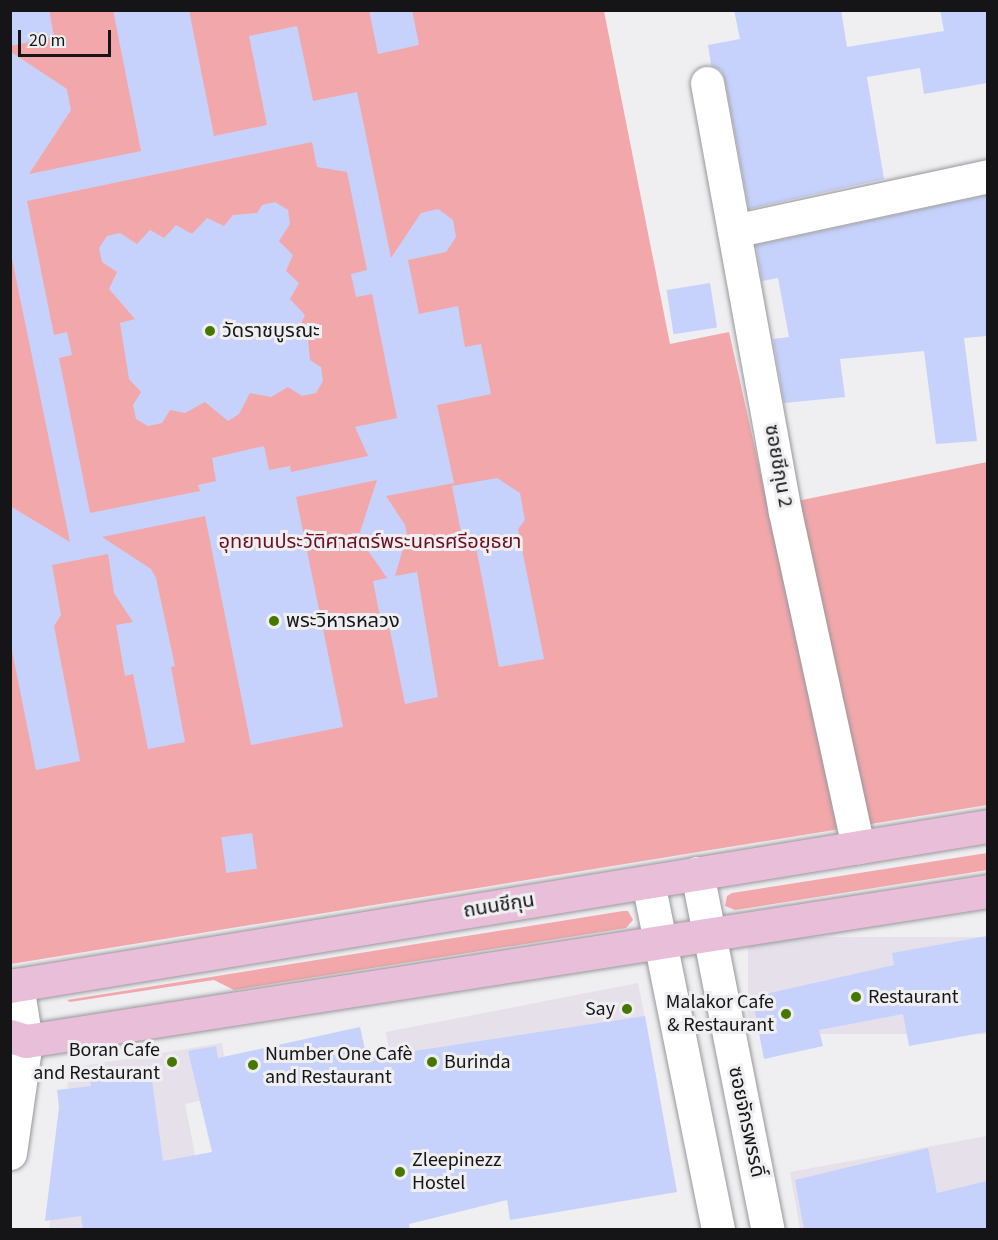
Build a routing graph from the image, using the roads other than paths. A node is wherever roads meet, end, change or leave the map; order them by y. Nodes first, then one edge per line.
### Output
1 (707, 83) dead end
2 (987, 176) edge
3 (734, 231) junction
4 (987, 826) edge
5 (858, 847) junction
6 (697, 873) junction
7 (648, 882) junction
8 (987, 891) edge
9 (707, 935) junction
10 (659, 942) junction
11 (14, 985) edge
12 (18, 1039) edge
13 (10, 1153) edge
14 (718, 1230) edge
15 (768, 1230) edge

1 - 3 street, ซอยชีกุน 2
2 - 3 street
3 - 5 street, ซอยชีกุน 2
4 - 5 main road, ถนนชีกุน
5 - 6 main road, ถนนชีกุน
6 - 7 main road, ถนนชีกุน
6 - 9 street, ซอยจักรพรรดิ์
7 - 10 street
7 - 11 main road, ถนนชีกุน
8 - 9 main road
9 - 10 main road
9 - 15 street, ซอยจักรพรรดิ์
10 - 12 main road
10 - 14 street
11 - 12 street
12 - 13 street

